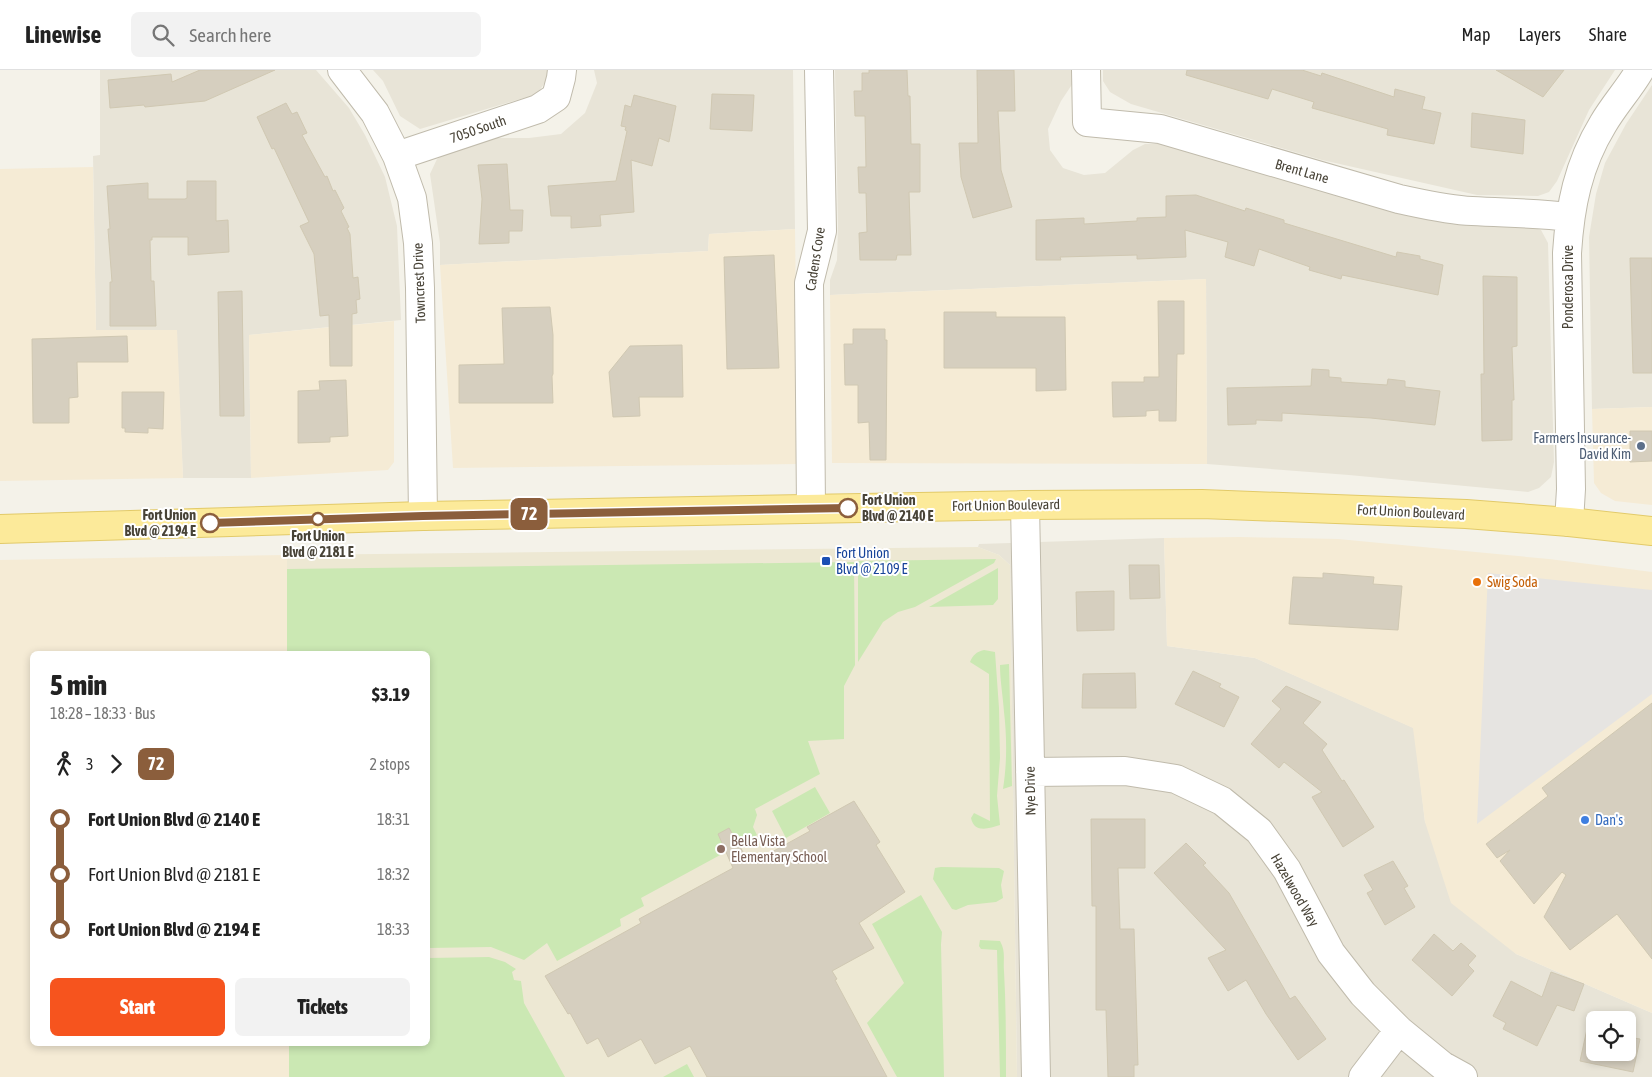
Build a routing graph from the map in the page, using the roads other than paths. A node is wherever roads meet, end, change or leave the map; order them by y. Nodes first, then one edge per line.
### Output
1 (342, 70) edge
2 (562, 70) edge
3 (819, 70) edge
4 (1086, 70) edge
5 (1640, 70) edge
6 (398, 156) junction
7 (1570, 217) junction
8 (1025, 505) junction
9 (811, 508) junction
10 (423, 516) junction
11 (1569, 522) junction
12 (0, 530) edge
13 (1652, 531) edge
14 (1030, 772) junction
15 (1399, 1030) junction
16 (1036, 1077) edge
17 (1363, 1077) edge
18 (1462, 1077) edge

1 - 6 street, Towncrest Drive
2 - 6 street, 7050 South
3 - 9 street, Cadens Cove
4 - 7 street, Brent Lane
5 - 7 street, Ponderosa Drive
6 - 10 street, Towncrest Drive
7 - 11 street, Ponderosa Drive
8 - 9 main road, Fort Union Boulevard
8 - 11 main road, Fort Union Boulevard
8 - 14 street, Nye Drive
9 - 10 main road, Fort Union Boulevard
10 - 12 main road, Fort Union Boulevard
11 - 13 main road, Fort Union Boulevard
14 - 15 street, Hazelwood Way
14 - 16 street, Nye Drive
15 - 17 street
15 - 18 street, Hazelwood Way

